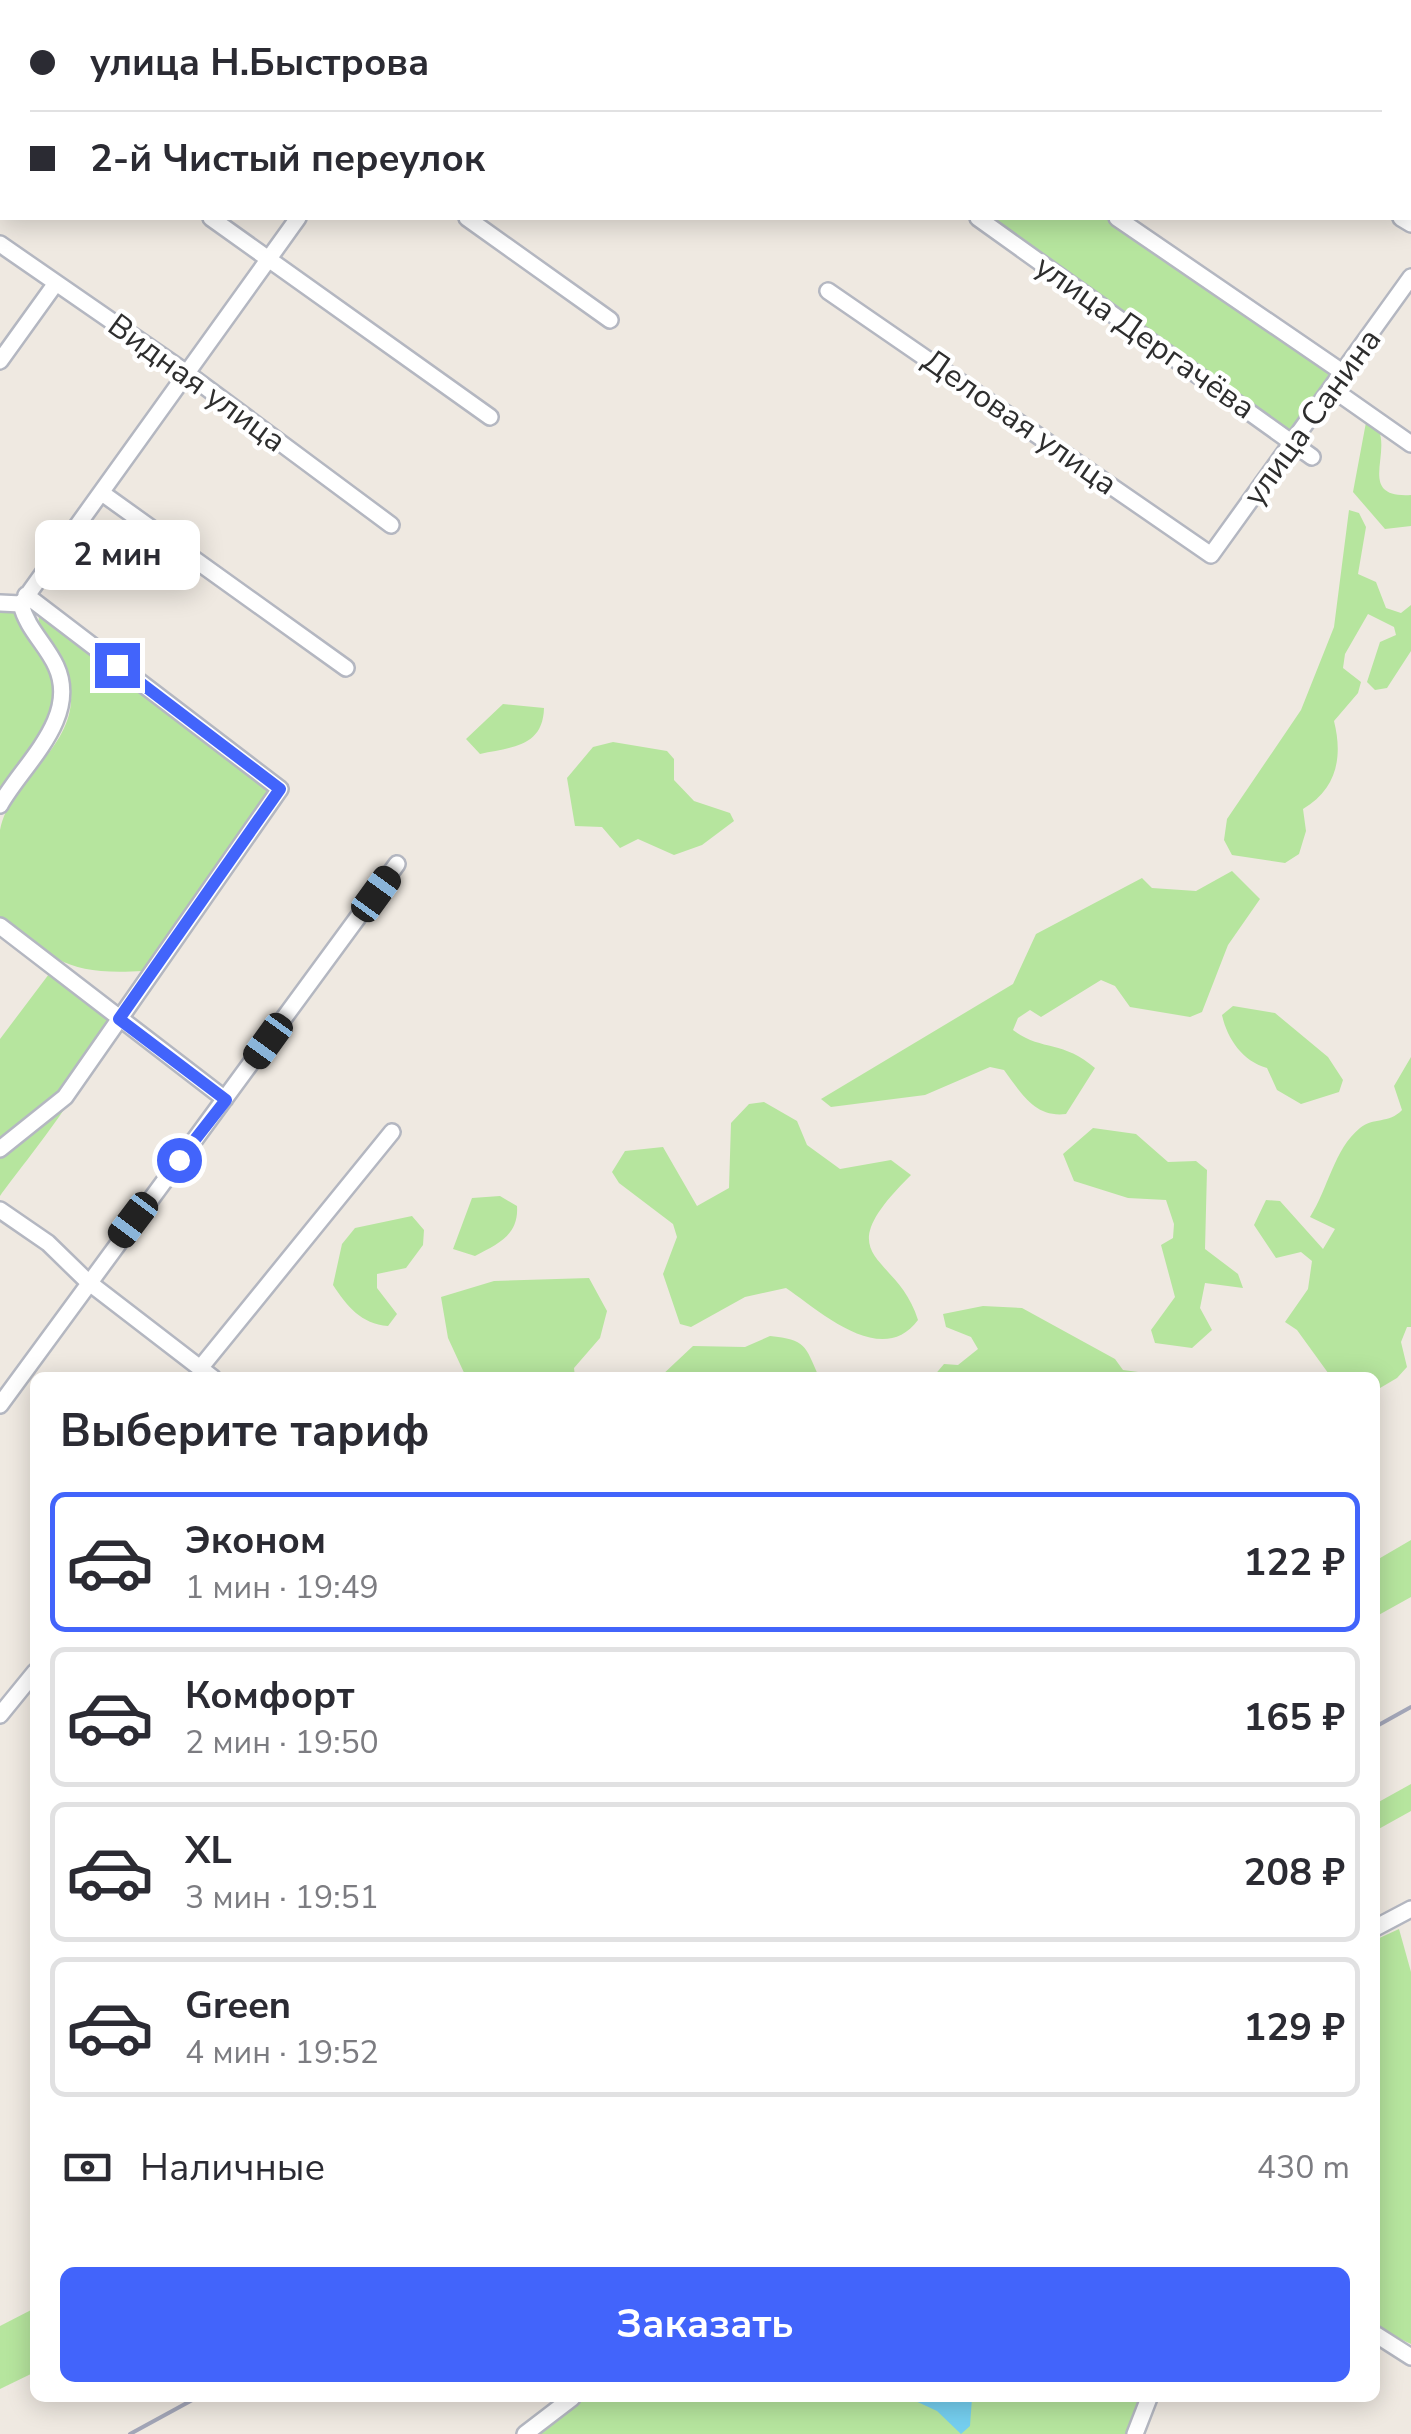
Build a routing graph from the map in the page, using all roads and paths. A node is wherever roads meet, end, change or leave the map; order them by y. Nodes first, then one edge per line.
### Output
1 (214, 220) edge
2 (297, 220) edge
3 (470, 220) edge
4 (981, 220) edge
5 (1120, 220) edge
6 (0, 244) edge
7 (269, 259) junction
8 (1411, 277) edge
9 (56, 283) junction
10 (828, 290) dead end
11 (610, 320) dead end
12 (0, 361) edge
13 (188, 374) junction
14 (1345, 374) junction
15 (1334, 390) junction
16 (490, 417) dead end
17 (1294, 443) junction
18 (1411, 444) edge
19 (1312, 457) dead end
20 (102, 493) junction
21 (390, 525) dead end
22 (1211, 555) joint
23 (24, 600) junction
24 (0, 603) edge
25 (346, 668) dead end
26 (8, 779) edge
27 (0, 805) edge
28 (397, 864) dead end
29 (0, 926) edge
30 (119, 1019) junction
31 (226, 1100) junction
32 (392, 1132) dead end
33 (0, 1149) edge
34 (0, 1210) edge
35 (87, 1281) junction
36 (207, 1372) edge
37 (0, 1405) edge
38 (30, 1678) edge
39 (0, 1715) edge
40 (1411, 1909) edge
41 (1380, 1925) edge
42 (1380, 2337) edge
43 (1411, 2357) edge
44 (567, 2402) edge
45 (1147, 2402) edge
46 (525, 2434) edge
47 (1135, 2434) edge

1 - 7 street
2 - 7 street
3 - 11 street
4 - 17 street, улица Дергачёва
5 - 14 street
6 - 9 street, Видная улица
7 - 13 street
7 - 16 street
8 - 14 street, улица Санина
9 - 12 street
9 - 13 street, Видная улица
10 - 22 street, Деловая улица
13 - 20 street
13 - 21 street, Видная улица
14 - 15 street, улица Санина
15 - 17 street, улица Санина
15 - 18 street
17 - 19 street, улица Дергачёва
17 - 22 street, улица Санина
20 - 23 street
20 - 25 street
23 - 24 street
23 - 26 street
23 - 30 street
26 - 27 street
28 - 31 street
29 - 30 street
30 - 31 street
30 - 33 street
31 - 35 street
32 - 36 street
34 - 35 street
35 - 36 street
35 - 37 street
38 - 39 street
40 - 41 street
42 - 43 street
44 - 46 street
45 - 47 street

